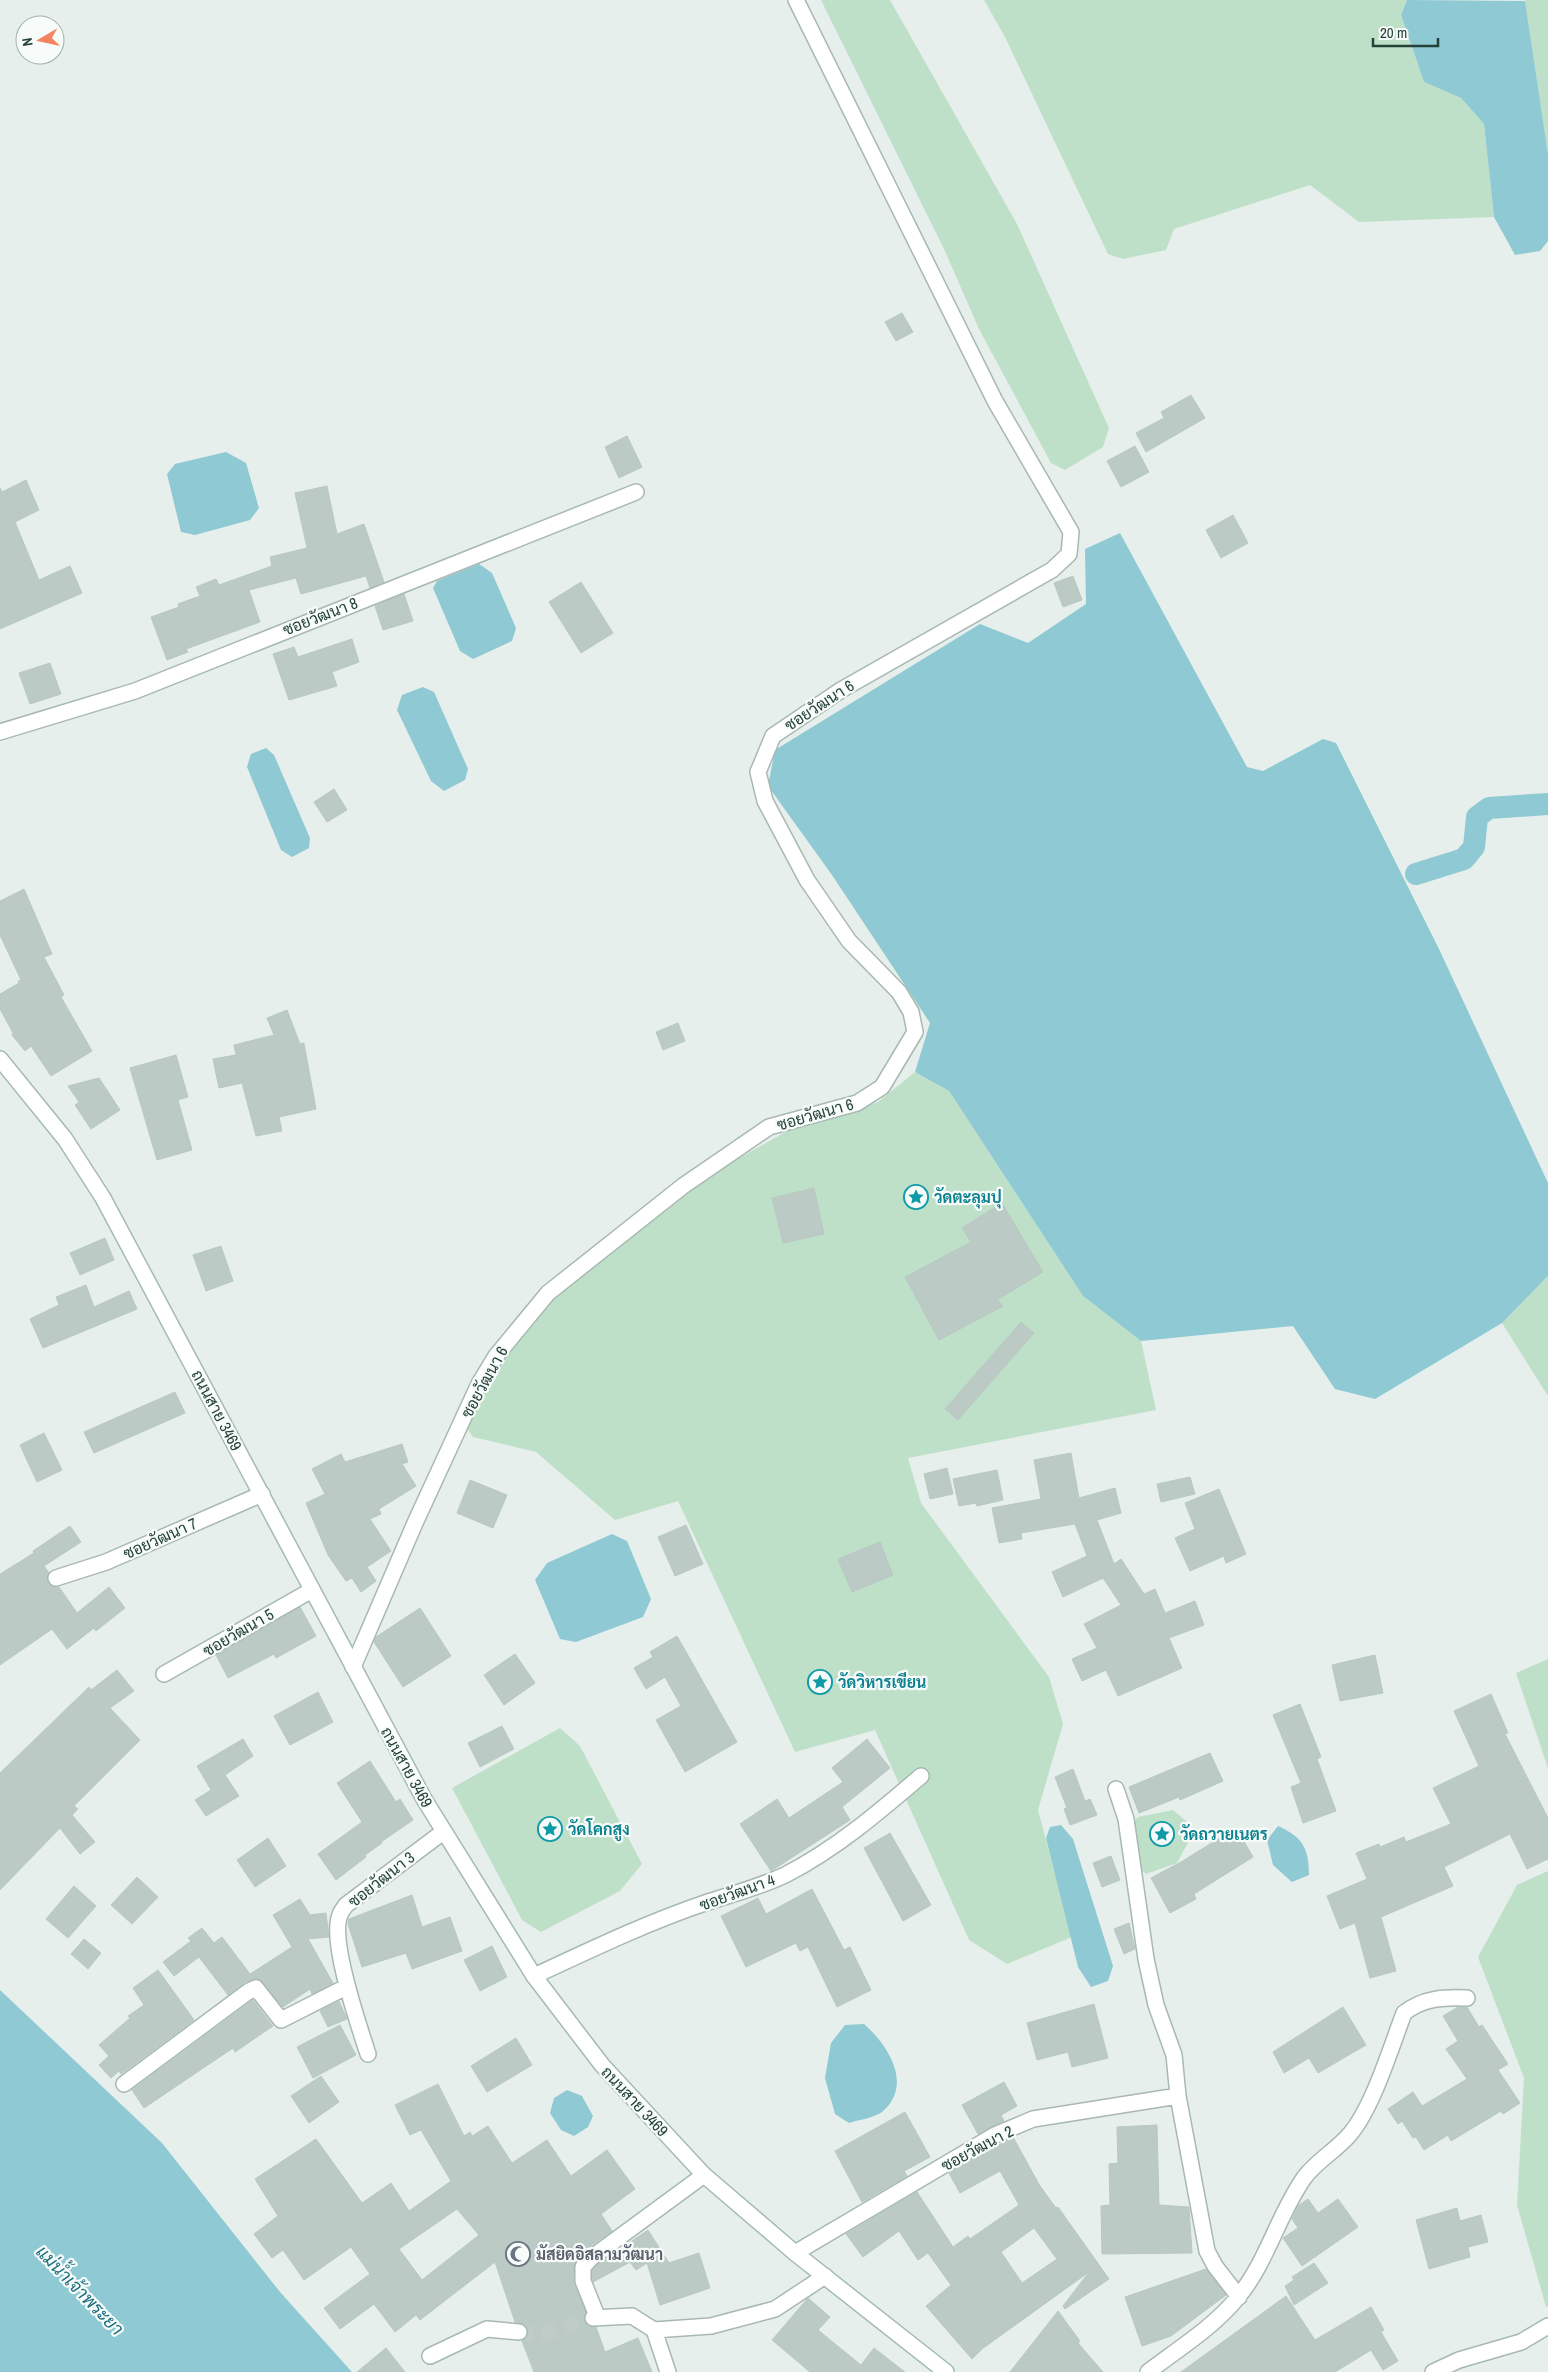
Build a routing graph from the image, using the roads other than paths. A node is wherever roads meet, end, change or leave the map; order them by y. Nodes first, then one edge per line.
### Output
1 (796, 0) edge
2 (636, 492) dead end
3 (0, 732) edge
4 (0, 1059) edge
5 (262, 1494) junction
6 (56, 1578) dead end
7 (312, 1590) junction
8 (353, 1667) junction
9 (164, 1674) dead end
10 (921, 1776) dead end
11 (1116, 1789) dead end
12 (443, 1832) junction
13 (534, 1976) junction
14 (346, 1987) junction
15 (1468, 1998) dead end
16 (368, 2054) dead end
17 (124, 2084) dead end
18 (1178, 2096) junction
19 (704, 2175) junction
20 (795, 2253) junction
21 (826, 2276) junction
22 (1239, 2297) junction
23 (1548, 2326) edge
24 (654, 2330) junction
25 (519, 2332) tunnel mouth
26 (430, 2356) dead end
27 (668, 2372) edge
28 (946, 2372) edge
29 (1148, 2372) edge
30 (1433, 2372) edge

1 - 8 street, ซอยวัฒนา 6
2 - 3 street, ซอยวัฒนา 8
4 - 5 street, ถนนสาย 3469
5 - 6 street, ซอยวัฒนา 7
5 - 7 street, ถนนสาย 3469
7 - 8 street, ถนนสาย 3469
7 - 9 street, ซอยวัฒนา 5
8 - 12 street, ถนนสาย 3469
10 - 13 street, ซอยวัฒนา 4
11 - 18 street
12 - 13 street, ถนนสาย 3469
12 - 14 street, ซอยวัฒนา 3
13 - 19 street, ถนนสาย 3469
14 - 16 street, ซอยวัฒนา 3
14 - 17 street
15 - 22 street
18 - 20 street, ซอยวัฒนา 2
18 - 22 street
19 - 20 street, ถนนสาย 3469
19 - 24 street
20 - 21 street, ถนนสาย 3469
21 - 24 street
21 - 28 street, ถนนสาย 3469
22 - 29 street
23 - 30 street
24 - 27 street
25 - 26 street

